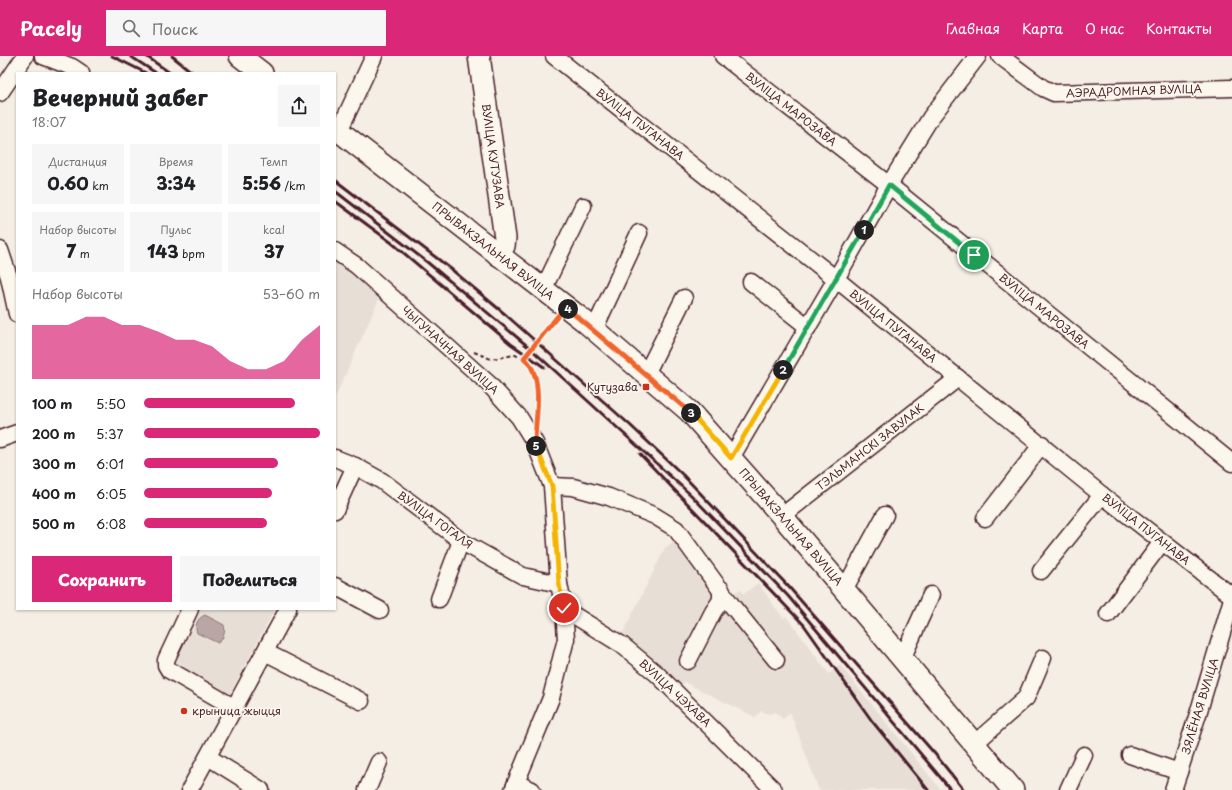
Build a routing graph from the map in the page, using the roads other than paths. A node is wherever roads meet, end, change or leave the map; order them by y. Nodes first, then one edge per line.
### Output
1 (25, 56) edge
2 (42, 56) edge
3 (240, 56) edge
4 (374, 56) edge
5 (479, 56) edge
6 (554, 56) edge
7 (723, 56) edge
8 (978, 56) edge
9 (1000, 56) edge
10 (80, 72) edge
11 (261, 72) edge
12 (1232, 88) edge
13 (0, 93) edge
14 (337, 130) edge
15 (889, 185) junction
16 (583, 206) dead end
17 (639, 234) dead end
18 (0, 250) edge
19 (336, 252) edge
20 (498, 255) junction
21 (836, 279) junction
22 (751, 282) dead end
23 (543, 290) junction
24 (684, 298) dead end
25 (16, 309) edge
26 (808, 327) junction
27 (594, 330) junction
28 (646, 374) junction
29 (958, 378) junction
30 (16, 434) edge
31 (0, 439) edge
32 (1042, 444) junction
33 (336, 458) edge
34 (731, 458) junction
35 (1232, 463) edge
36 (355, 466) junction
37 (552, 486) junction
38 (1102, 495) junction
39 (336, 508) edge
40 (885, 515) dead end
41 (782, 516) junction
42 (985, 518) dead end
43 (461, 541) junction
44 (1162, 542) junction
45 (1041, 571) dead end
46 (559, 584) junction
47 (336, 587) edge
48 (721, 589) junction
49 (844, 590) junction
50 (931, 595) dead end
51 (1232, 598) edge
52 (439, 599) dead end
53 (564, 608) junction
54 (190, 610) edge
55 (287, 610) edge
56 (380, 610) dead end
57 (1108, 614) dead end
58 (265, 652) junction
59 (1042, 658) dead end
60 (902, 659) junction
61 (776, 660) dead end
62 (688, 661) dead end
63 (361, 701) dead end
64 (235, 708) junction
65 (974, 744) junction
66 (1084, 755) dead end
67 (1130, 756) dead end
68 (208, 757) junction
69 (379, 762) dead end
70 (1179, 772) junction
71 (515, 786) edge
72 (190, 789) dead end
73 (261, 790) edge
74 (367, 790) edge
75 (532, 790) edge
76 (774, 790) edge
77 (1013, 790) edge
78 (1068, 790) edge
79 (1173, 790) edge

1 - 13 street
2 - 10 street
3 - 11 main road
4 - 14 street
5 - 20 main road, ВУЛІЦА КУТУЗАВА
6 - 21 street, ВУЛІЦА ПУГАНАВА
7 - 15 street, ВУЛІЦА МАРОЗАВА
8 - 15 street
9 - 12 street, АЭРАДРОМНАЯ ВУЛІЦА
14 - 20 main road, ПРЫВАКЗАЛЬНАЯ ВУЛІЦА
15 - 21 street
15 - 35 street, ВУЛІЦА МАРОЗАВА
16 - 23 street
17 - 27 street
18 - 25 street
19 - 37 street, ЧЫГУНАЧНАЯ ВУЛІЦА
20 - 23 main road, ПРЫВАКЗАЛЬНАЯ ВУЛІЦА
21 - 26 street
21 - 29 street, ВУЛІЦА ПУГАНАВА
22 - 26 street
23 - 27 main road, ПРЫВАКЗАЛЬНАЯ ВУЛІЦА
24 - 28 street
26 - 34 street
27 - 28 main road, ПРЫВАКЗАЛЬНАЯ ВУЛІЦА
28 - 34 main road, ПРЫВАКЗАЛЬНАЯ ВУЛІЦА
29 - 32 street, ВУЛІЦА ПУГАНАВА
29 - 41 street, ТЭЛЬМАНСКІ ЗАВУЛАК
30 - 31 street
32 - 38 street, ВУЛІЦА ПУГАНАВА
32 - 42 street
33 - 36 street, ВУЛІЦА ГОГАЛЯ
34 - 41 main road, ПРЫВАКЗАЛЬНАЯ ВУЛІЦА
36 - 39 street
36 - 43 street, ВУЛІЦА ГОГАЛЯ
37 - 46 street, ЧЫГУНАЧНАЯ ВУЛІЦА
37 - 48 street
38 - 44 street, ВУЛІЦА ПУГАНАВА
38 - 45 street
40 - 49 street
41 - 49 main road, ПРЫВАКЗАЛЬНАЯ ВУЛІЦА
43 - 46 street, ВУЛІЦА ГОГАЛЯ
43 - 52 street
44 - 51 street, ВУЛІЦА ПУГАНАВА
44 - 57 street
46 - 53 street, ЧЫГУНАЧНАЯ ВУЛІЦА
47 - 56 street
48 - 61 street
48 - 62 street
49 - 60 main road, ПРЫВАКЗАЛЬНАЯ ВУЛІЦА
50 - 60 street
51 - 70 street, ЗЯЛЁНАЯ ВУЛІЦА
53 - 71 street, ЧЫГУНАЧНАЯ ВУЛІЦА
53 - 76 street, ВУЛІЦА ЧЭХАВА
54 - 64 street
55 - 58 street
58 - 63 street
58 - 64 street
59 - 65 street
60 - 65 main road, ПРЫВАКЗАЛЬНАЯ ВУЛІЦА
64 - 68 street
65 - 77 main road, ПРЫВАКЗАЛЬНАЯ ВУЛІЦА
66 - 78 street
67 - 70 street
68 - 72 street
68 - 73 street
69 - 74 street
70 - 79 street, ЗЯЛЁНАЯ ВУЛІЦА
71 - 75 street

